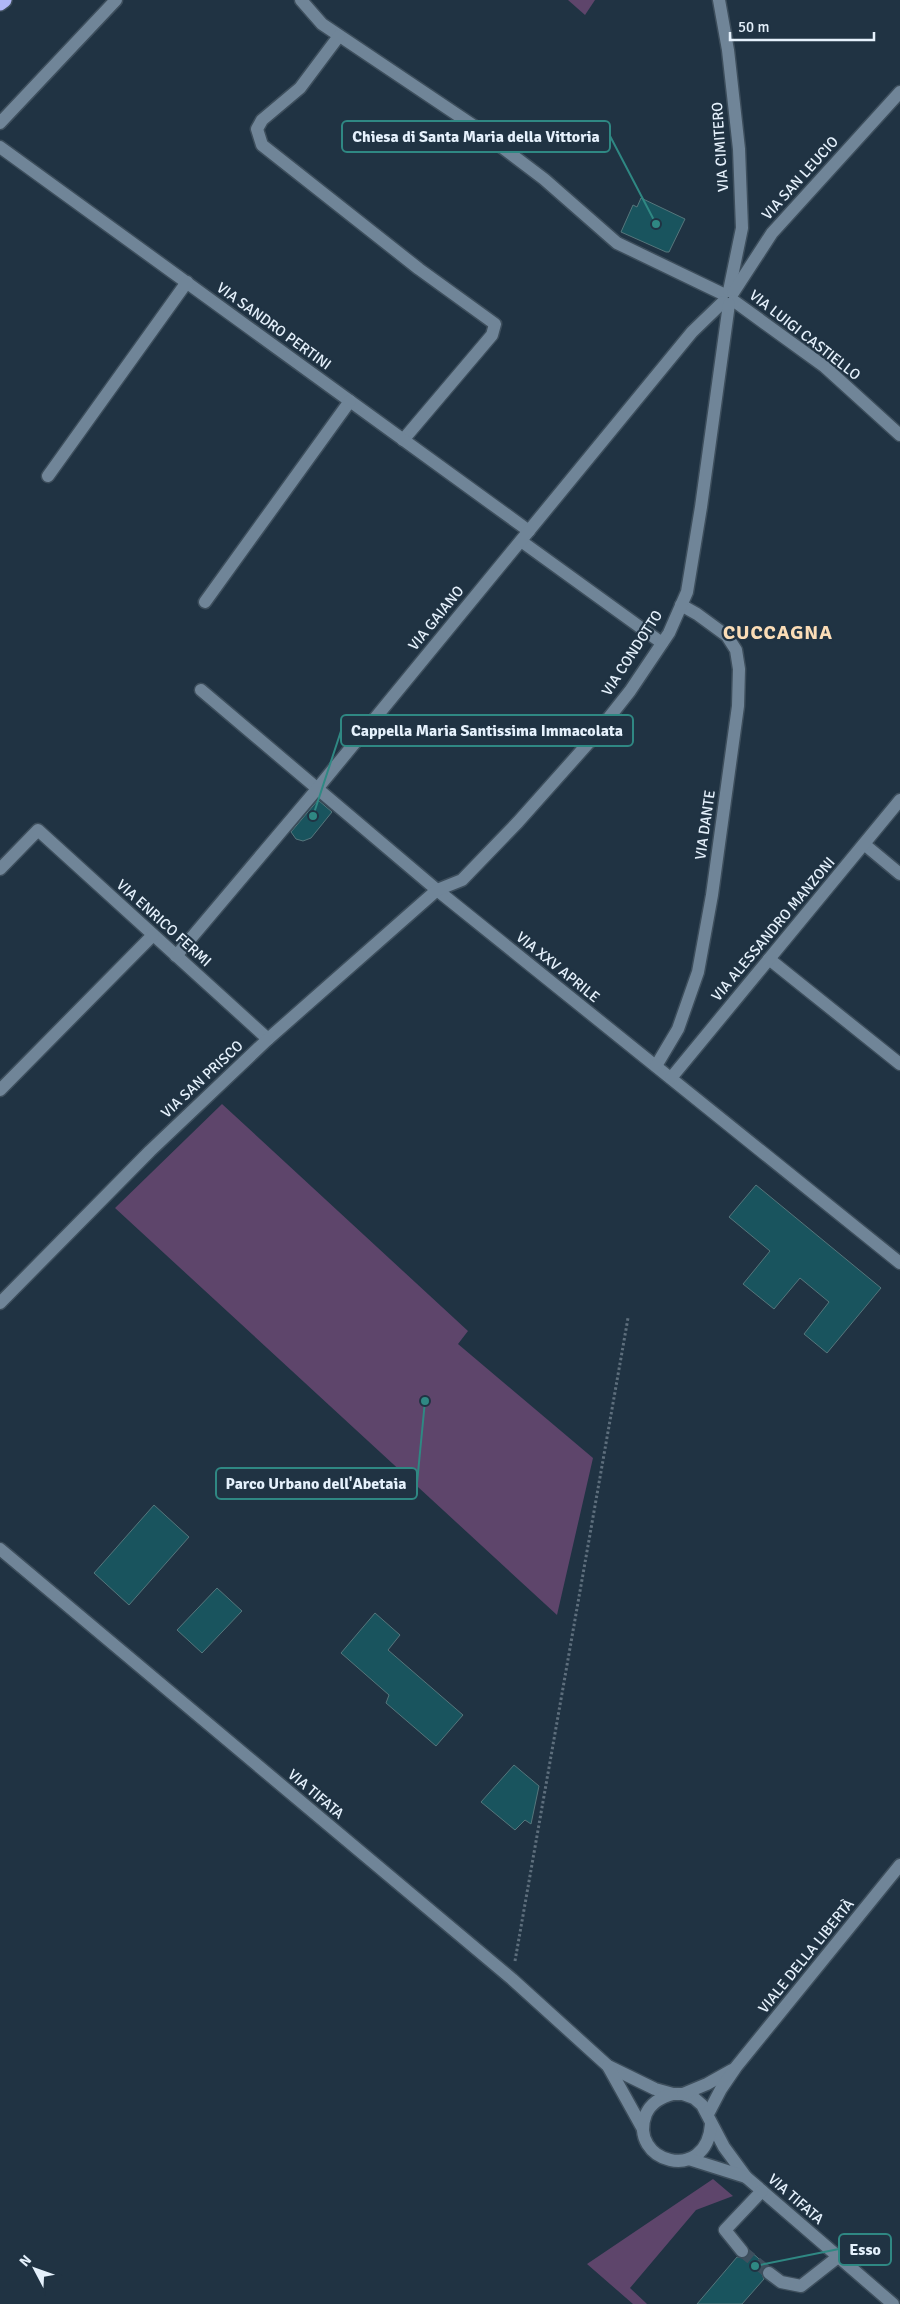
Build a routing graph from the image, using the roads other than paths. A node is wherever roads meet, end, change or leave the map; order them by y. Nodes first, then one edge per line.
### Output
1 (4, 0) edge
2 (116, 0) edge
3 (301, 0) edge
4 (722, 2) edge
5 (0, 3) edge
6 (339, 36) junction
7 (900, 92) edge
8 (0, 123) edge
9 (0, 146) edge
10 (187, 282) junction
11 (729, 298) junction
12 (350, 401) junction
13 (900, 435) edge
14 (403, 440) junction
15 (48, 476) dead end
16 (525, 536) junction
17 (206, 602) dead end
18 (681, 606) junction
19 (662, 642) junction
20 (201, 690) dead end
21 (317, 788) junction
22 (900, 800) edge
23 (864, 844) junction
24 (0, 870) edge
25 (900, 874) edge
26 (437, 890) junction
27 (153, 934) junction
28 (176, 956) junction
29 (769, 959) junction
30 (268, 1040) junction
31 (900, 1064) edge
32 (656, 1066) junction
33 (671, 1078) junction
34 (0, 1090) edge
35 (900, 1263) edge
36 (0, 1303) edge
37 (0, 1549) edge
38 (900, 1865) edge
39 (608, 2066) junction
40 (736, 2067) junction
41 (678, 2094) junction
42 (710, 2119) junction
43 (643, 2129) junction
44 (689, 2159) junction
45 (746, 2177) junction
46 (762, 2191) junction
47 (742, 2251) tunnel mouth
48 (838, 2257) junction
49 (769, 2273) tunnel mouth
50 (892, 2304) edge

1 - 5 highway
2 - 8 street
3 - 6 street, VIA LUIGI CASTIELLO
4 - 11 street, VIA CIMITERO
6 - 11 street, VIA LUIGI CASTIELLO
6 - 14 street
7 - 11 street, VIA SAN LEUCIO
9 - 10 street, VIA SANDRO PERTINI
10 - 12 street, VIA SANDRO PERTINI
10 - 15 street
11 - 13 street, VIA LUIGI CASTIELLO
11 - 16 street, VIA GAIANO
11 - 18 street, VIA CONDOTTO
12 - 14 street, VIA SANDRO PERTINI
12 - 17 street
14 - 16 street, VIA SANDRO PERTINI
16 - 19 street, VIA SANDRO PERTINI
16 - 21 street, VIA GAIANO
18 - 19 street, VIA CONDOTTO
18 - 32 street, VIA DANTE
19 - 26 street, VIA CONDOTTO
20 - 21 street, VIA XXV APRILE
21 - 26 street, VIA XXV APRILE
21 - 28 street, VIA GAIANO
22 - 23 street, VIA ALESSANDRO MANZONI
23 - 25 street
23 - 29 street, VIA ALESSANDRO MANZONI
24 - 27 street, VIA ENRICO FERMI
26 - 30 street, VIA SAN PRISCO
26 - 32 street, VIA XXV APRILE
27 - 28 street, VIA ENRICO FERMI
27 - 34 street
28 - 30 street, VIA ENRICO FERMI
29 - 31 street
29 - 33 street, VIA ALESSANDRO MANZONI
30 - 36 street, VIA SAN PRISCO
32 - 33 street, VIA XXV APRILE
33 - 35 street, VIA XXV APRILE
37 - 39 street, VIA TIFATA
38 - 40 street, VIALE DELLA LIBERTÀ
39 - 41 street, VIA TIFATA
39 - 43 street, VIA TIFATA
40 - 41 street, VIALE DELLA LIBERTÀ
40 - 42 street, VIALE DELLA LIBERTÀ
41 - 42 street, VIA TIFATA
41 - 43 street
42 - 44 street
42 - 45 street, VIA TIFATA
43 - 44 street, VIA TIFATA
44 - 45 street, VIA TIFATA
45 - 46 street, VIA TIFATA
46 - 47 street
46 - 48 street, VIA TIFATA
48 - 49 street
48 - 50 street, VIA TIFATA

